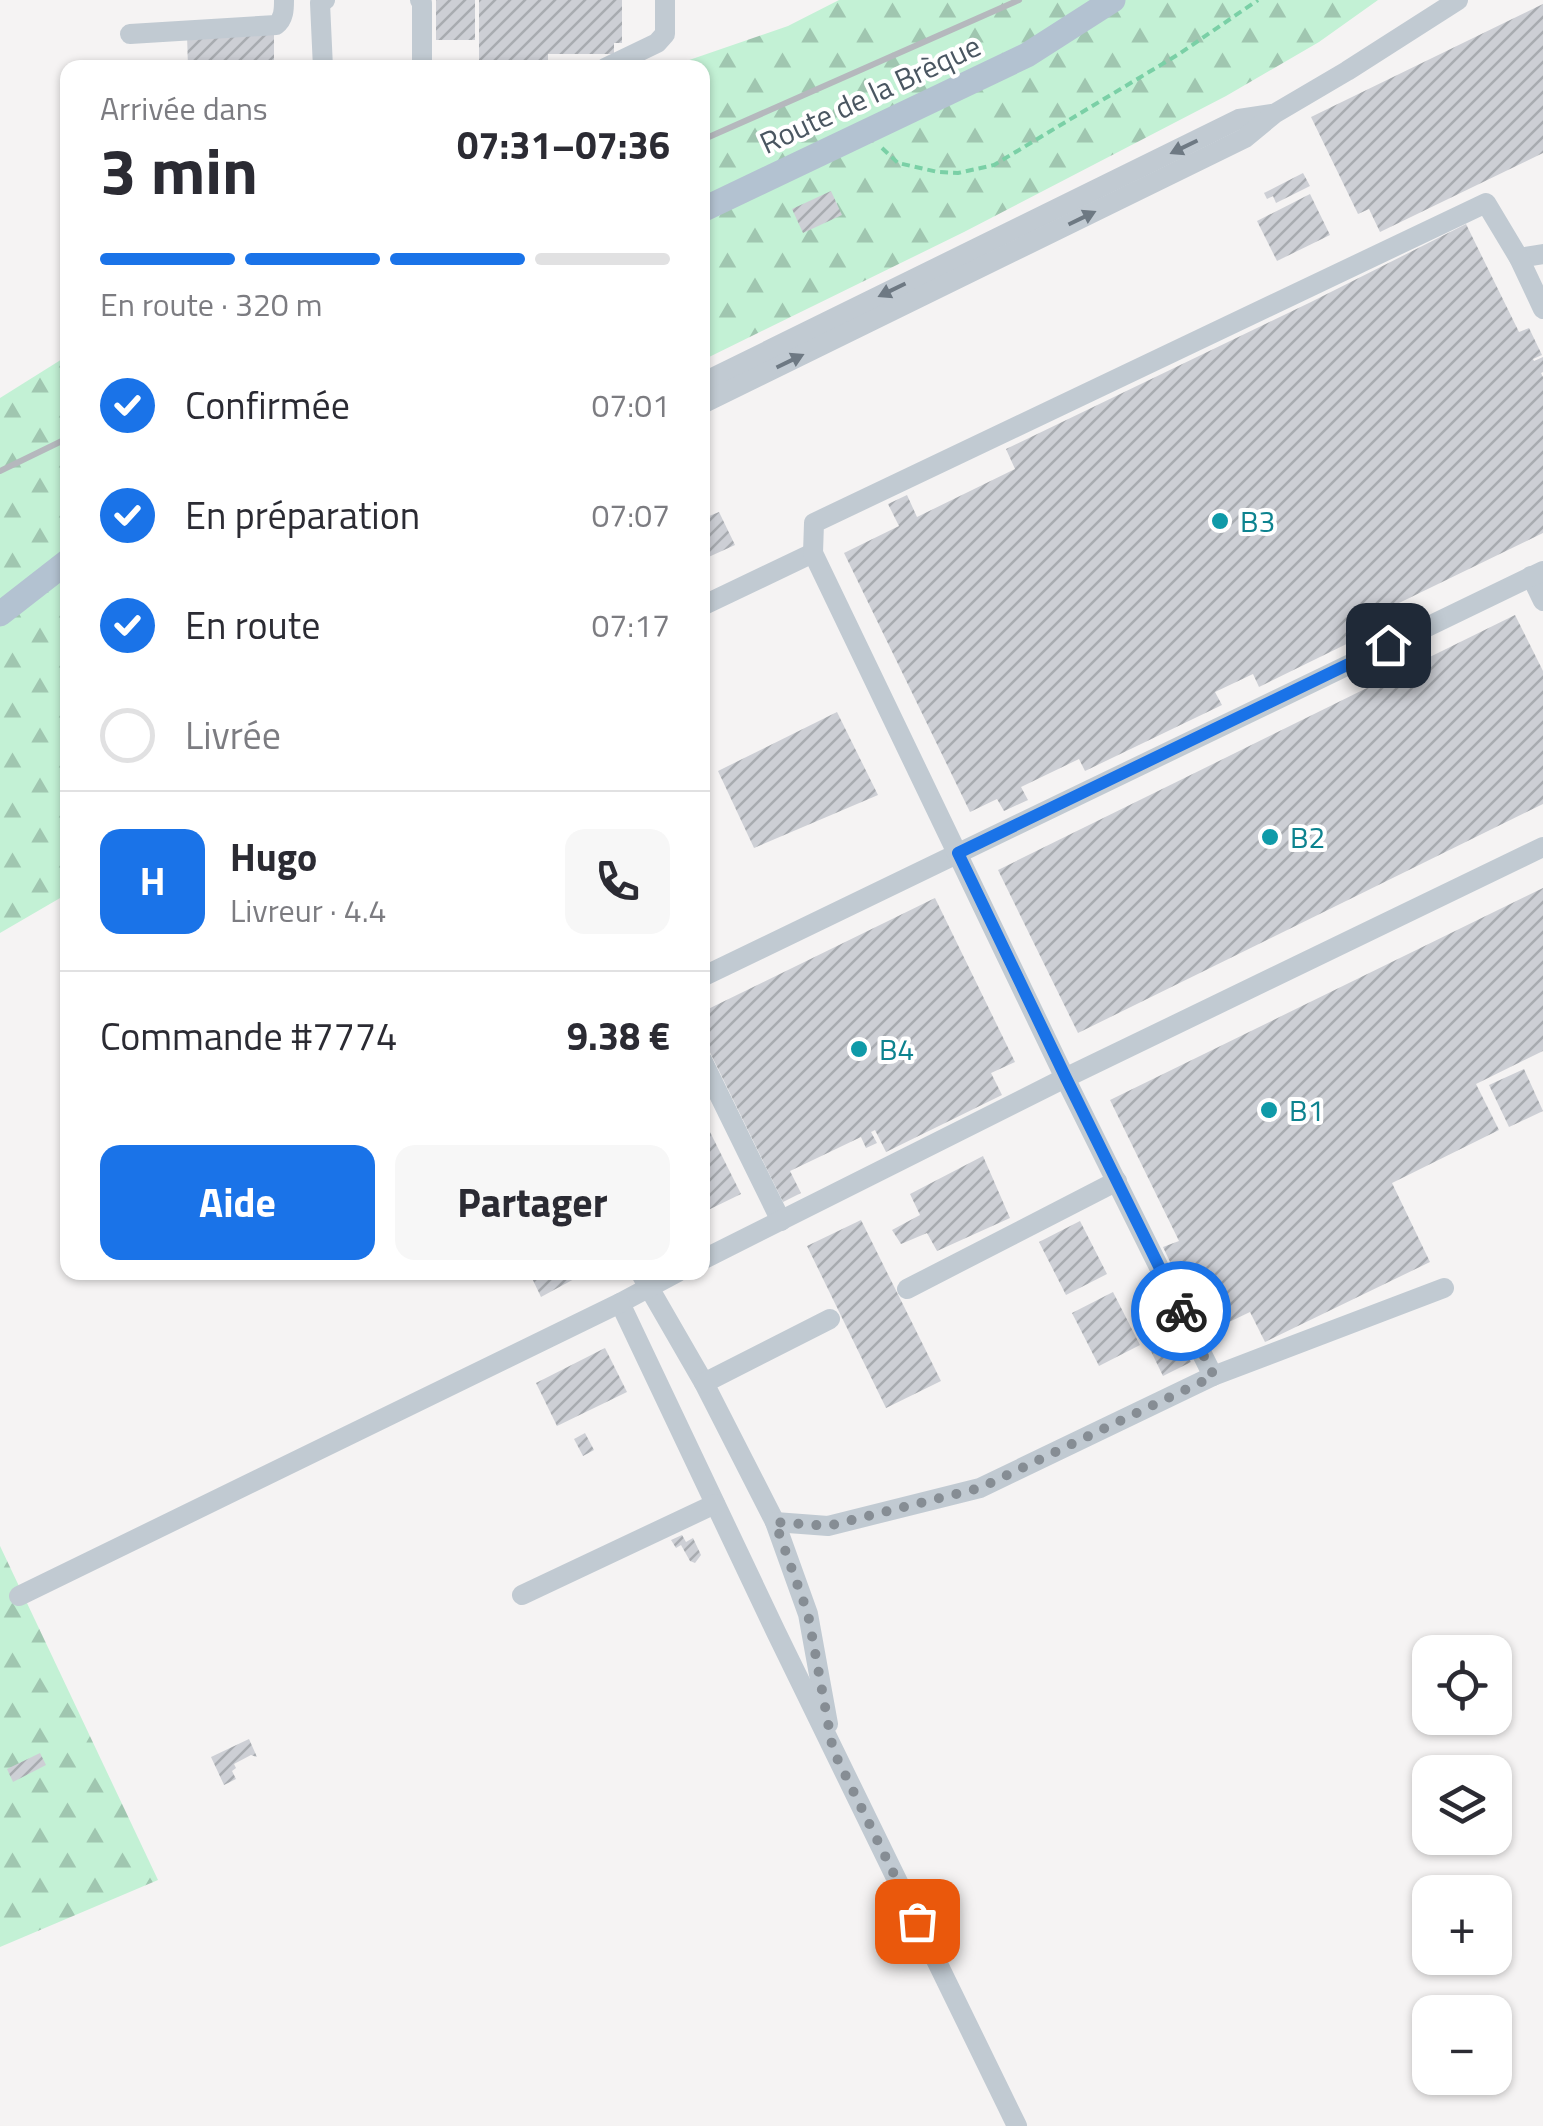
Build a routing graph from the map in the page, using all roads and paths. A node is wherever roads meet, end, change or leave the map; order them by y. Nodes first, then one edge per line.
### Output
1 (284, 0) edge
2 (325, 0) edge
3 (420, 0) edge
4 (665, 0) edge
5 (1113, 0) edge
6 (1258, 0) edge
7 (1458, 0) edge
8 (130, 34) dead end
9 (323, 60) edge
10 (422, 60) edge
11 (622, 60) edge
12 (1274, 114) junction
13 (877, 143) dead end
14 (710, 206) edge
15 (1543, 254) edge
16 (1518, 258) junction
17 (1543, 309) edge
18 (710, 379) edge
19 (710, 400) edge
20 (813, 553) junction
21 (60, 554) edge
22 (60, 555) edge
23 (1537, 574) edge
24 (0, 592) edge
25 (1543, 601) edge
26 (710, 602) edge
27 (0, 614) edge
28 (1543, 848) edge
29 (958, 853) junction
30 (710, 973) edge
31 (710, 1076) edge
32 (1066, 1078) junction
33 (1116, 1181) junction
34 (781, 1221) junction
35 (710, 1256) edge
36 (644, 1280) edge
37 (1444, 1288) dead end
38 (907, 1289) dead end
39 (620, 1303) junction
40 (830, 1320) dead end
41 (1214, 1376) junction
42 (704, 1382) junction
43 (715, 1504) junction
44 (775, 1522) junction
45 (19, 1596) dead end
46 (522, 1596) dead end
47 (833, 1750) junction
48 (1018, 2126) edge

1 - 8 street
2 - 9 street
3 - 10 street
4 - 11 street
5 - 14 main road, Route de la Brèque
6 - 13 path
7 - 12 street
12 -> 18 street
19 -> 12 street
15 - 16 street
16 - 17 street
16 - 20 street
20 - 26 street
20 - 29 street
21 - 24 main road
22 - 27 main road
23 - 25 street
23 - 29 street
28 - 32 street
29 - 30 street
29 - 32 street
31 - 34 street
32 - 33 street
32 - 34 street
33 - 38 street
33 - 41 street
34 - 35 street
36 - 39 street
36 - 42 street
37 - 41 street
39 - 43 street
39 - 45 street
40 - 42 street
41 - 44 street
42 - 44 street
43 - 46 street
43 - 47 street
44 - 47 street
47 - 48 street

